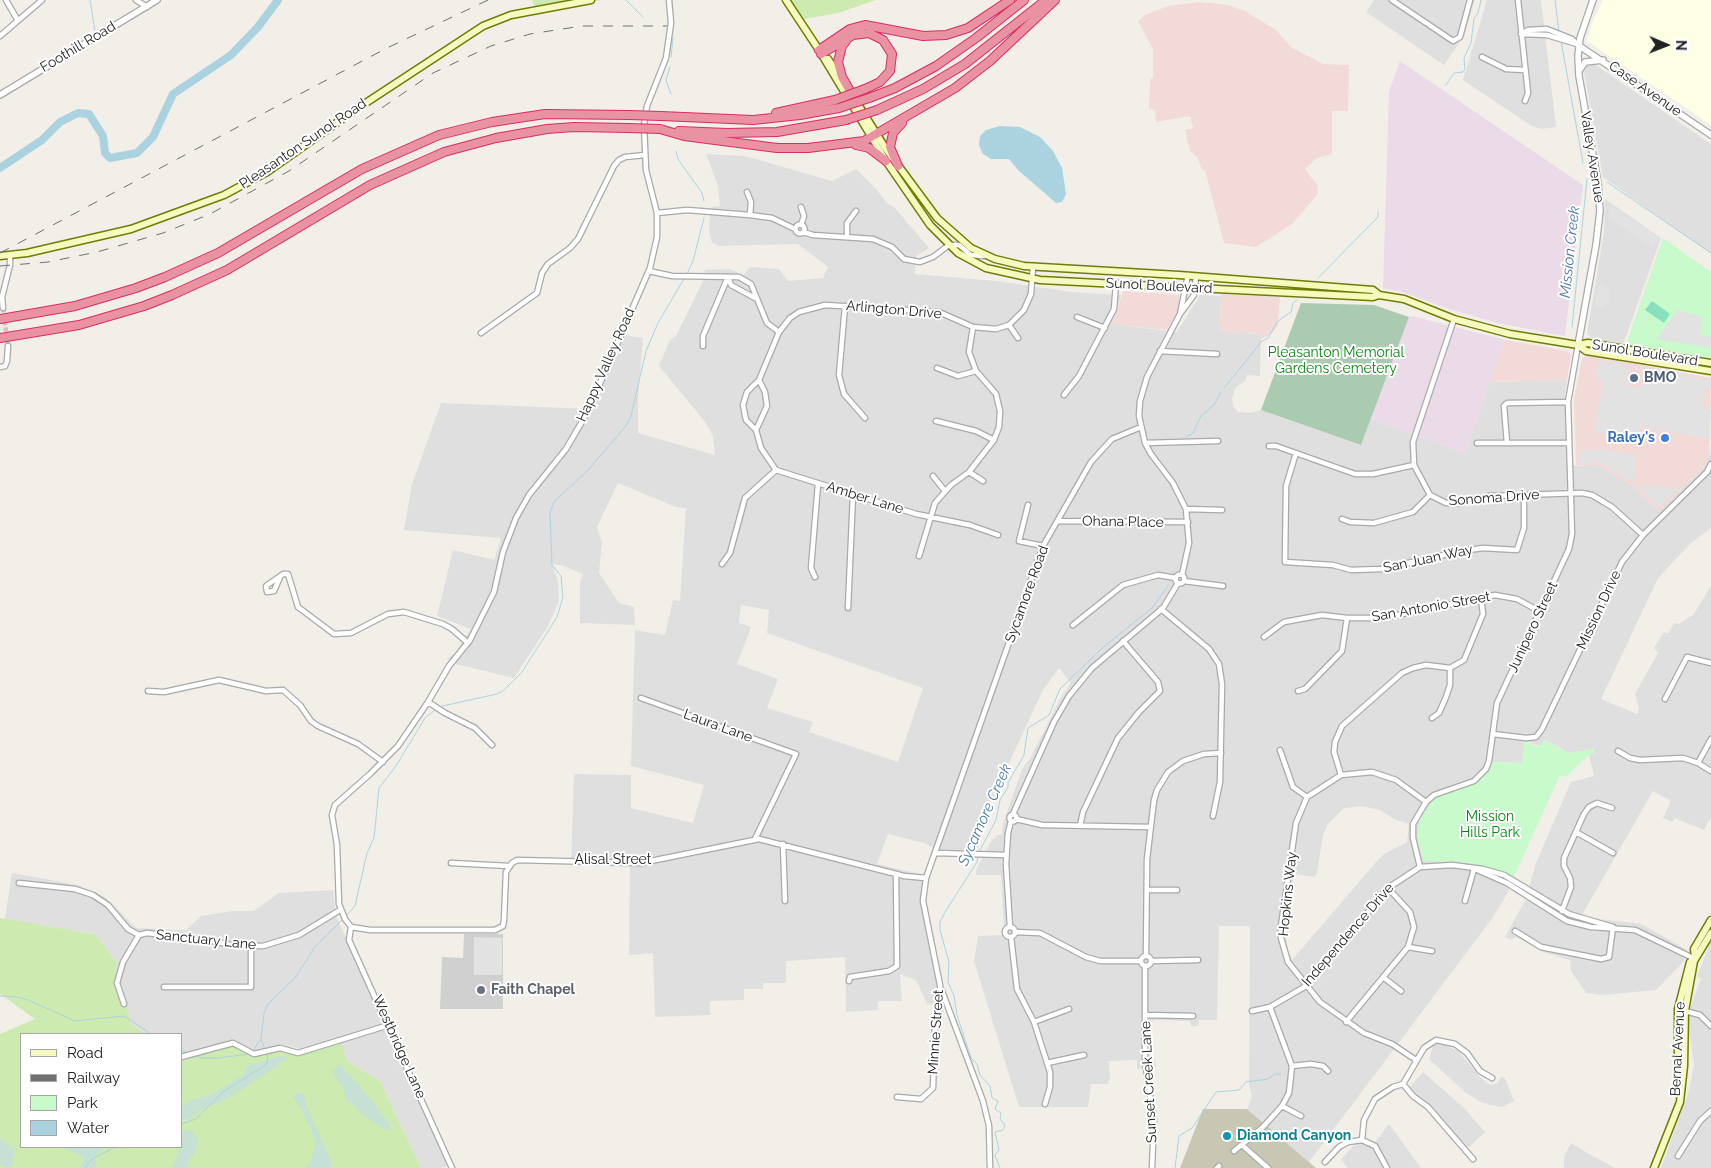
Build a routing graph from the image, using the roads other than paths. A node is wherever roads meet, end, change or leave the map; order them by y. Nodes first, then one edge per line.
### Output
1 (6, 0) edge
2 (42, 0) edge
3 (136, 0) edge
4 (157, 0) edge
5 (591, 0) edge
6 (669, 0) edge
7 (786, 0) edge
8 (1010, 0) edge
9 (1024, 0) edge
10 (1046, 0) edge
11 (1055, 0) edge
12 (1392, 0) edge
13 (1470, 0) edge
14 (1518, 0) edge
15 (1593, 0) edge
16 (148, 7) junction
17 (17, 19) junction
18 (1521, 34) junction
19 (853, 35) junction
20 (0, 36) edge
21 (1578, 45) junction
22 (820, 52) junction
23 (1482, 57) dead end
24 (1603, 60) junction
25 (1525, 70) junction
26 (1578, 72) junction
27 (850, 91) junction
28 (0, 95) edge
29 (1525, 101) dead end
30 (837, 104) junction
31 (909, 117) junction
32 (660, 130) junction
33 (1711, 134) edge
34 (874, 135) junction
35 (819, 147) junction
36 (645, 155) junction
37 (886, 161) junction
38 (898, 166) junction
39 (747, 192) dead end
40 (801, 207) dead end
41 (856, 211) dead end
42 (658, 213) junction
43 (750, 215) junction
44 (802, 225) junction
45 (795, 229) junction
46 (803, 232) junction
47 (847, 235) junction
48 (949, 244) junction
49 (0, 256) edge
50 (10, 256) junction
51 (986, 256) junction
52 (1034, 267) junction
53 (649, 271) junction
54 (1188, 275) junction
55 (1196, 276) junction
56 (728, 277) junction
57 (1032, 279) junction
58 (1116, 284) junction
59 (1185, 287) junction
60 (1194, 288) junction
61 (1351, 289) junction
62 (1315, 294) junction
63 (1378, 294) junction
64 (756, 299) junction
65 (845, 306) junction
66 (3, 308) dead end
67 (1180, 314) junction
68 (1077, 317) dead end
69 (1454, 318) junction
70 (0, 319) edge
71 (1010, 324) junction
72 (973, 327) junction
73 (1104, 328) junction
74 (779, 332) junction
75 (481, 333) dead end
76 (0, 338) edge
77 (1018, 338) dead end
78 (1578, 345) junction
79 (8, 346) tunnel mouth
80 (703, 346) dead end
81 (1160, 352) junction
82 (1217, 354) dead end
83 (1711, 363) edge
84 (0, 368) edge
85 (937, 368) dead end
86 (976, 371) junction
87 (1711, 371) edge
88 (759, 380) junction
89 (1064, 395) dead end
90 (1568, 402) junction
91 (865, 418) dead end
92 (936, 422) dead end
93 (1141, 427) junction
94 (756, 430) junction
95 (994, 440) junction
96 (1218, 441) dead end
97 (1507, 442) junction
98 (1145, 443) junction
99 (1477, 443) dead end
100 (1569, 443) junction
101 (1268, 446) dead end
102 (1296, 453) junction
103 (1711, 464) edge
104 (1414, 465) junction
105 (776, 470) junction
106 (970, 472) junction
107 (1709, 474) edge
108 (933, 476) dead end
109 (983, 481) dead end
110 (818, 484) junction
111 (945, 491) junction
112 (1571, 493) junction
113 (854, 495) junction
114 (1430, 495) junction
115 (1524, 496) junction
116 (1028, 505) dead end
117 (1186, 509) junction
118 (1222, 510) dead end
119 (931, 518) junction
120 (1342, 519) dead end
121 (1058, 521) junction
122 (1188, 522) junction
123 (998, 535) dead end
124 (1643, 535) junction
125 (1043, 546) junction
126 (919, 556) dead end
127 (722, 564) dead end
128 (1182, 575) junction
129 (280, 577) dead end
130 (815, 577) dead end
131 (1177, 580) junction
132 (1184, 581) junction
133 (1223, 586) dead end
134 (1481, 598) junction
135 (848, 608) dead end
136 (1162, 609) junction
137 (1541, 612) junction
138 (1347, 618) junction
139 (1073, 625) dead end
140 (1264, 637) dead end
141 (1123, 641) junction
142 (468, 643) junction
143 (1711, 663) edge
144 (1450, 668) junction
145 (148, 691) dead end
146 (1298, 691) dead end
147 (641, 698) dead end
148 (1665, 698) dead end
149 (428, 702) junction
150 (1432, 718) dead end
151 (1492, 734) junction
152 (1711, 738) edge
153 (492, 745) dead end
154 (1280, 750) dead end
155 (1618, 751) dead end
156 (1221, 753) junction
157 (383, 762) junction
158 (1698, 763) junction
159 (1711, 771) edge
160 (1341, 774) junction
161 (1307, 797) junction
162 (1426, 802) junction
163 (1612, 808) dead end
164 (1213, 816) dead end
165 (1013, 818) junction
166 (1080, 826) junction
167 (1151, 827) junction
168 (1576, 832) junction
169 (755, 840) junction
170 (783, 844) junction
171 (936, 853) junction
172 (1613, 853) dead end
173 (1006, 855) junction
174 (451, 863) dead end
175 (509, 866) junction
176 (1420, 866) junction
177 (1474, 868) junction
178 (896, 874) junction
179 (926, 878) junction
180 (19, 883) dead end
181 (1388, 888) junction
182 (1147, 890) junction
183 (1176, 890) dead end
184 (785, 901) dead end
185 (1465, 902) dead end
186 (340, 910) junction
187 (1563, 910) junction
188 (1560, 917) junction
189 (1711, 920) edge
190 (351, 927) junction
191 (1010, 927) junction
192 (1613, 927) junction
193 (1515, 931) dead end
194 (1015, 932) junction
195 (1711, 933) edge
196 (139, 936) junction
197 (1011, 937) junction
198 (251, 947) junction
199 (1408, 947) junction
200 (1432, 951) dead end
201 (1146, 956) junction
202 (1198, 960) dead end
203 (1695, 960) junction
204 (1141, 961) junction
205 (1151, 961) junction
206 (1145, 966) junction
207 (1383, 977) junction
208 (849, 981) dead end
209 (940, 985) junction
210 (1306, 986) junction
211 (164, 987) dead end
212 (1401, 991) dead end
213 (124, 1004) dead end
214 (1270, 1007) junction
215 (1069, 1010) dead end
216 (1252, 1011) dead end
217 (1684, 1011) junction
218 (1145, 1015) junction
219 (1194, 1016) dead end
220 (1034, 1022) junction
221 (1346, 1022) junction
222 (388, 1025) junction
223 (1711, 1026) edge
224 (1084, 1055) dead end
225 (182, 1057) edge
226 (1416, 1060) junction
227 (1047, 1063) junction
228 (1292, 1066) junction
229 (1328, 1071) dead end
230 (1492, 1078) dead end
231 (1403, 1084) junction
232 (897, 1097) dead end
233 (1045, 1104) dead end
234 (1282, 1106) junction
235 (1711, 1111) edge
236 (1301, 1116) dead end
237 (1362, 1140) junction
238 (1242, 1145) junction
239 (1234, 1151) dead end
240 (1678, 1156) dead end
241 (1473, 1159) dead end
242 (1325, 1162) dead end
243 (452, 1168) edge
244 (990, 1168) edge
245 (1152, 1168) edge
246 (1268, 1168) edge
247 (1386, 1168) edge
248 (1653, 1168) edge

1 - 17 street
2 - 17 street
3 - 16 street
4 - 16 street, Foothill Road
5 - 50 main road, Pleasanton Sunol Road
6 - 36 street, Happy Valley Road
7 - 22 main road
8 - 22 highway
9 - 30 highway, bridge
10 - 32 highway, bridge
11 - 31 highway
12 - 13 street
14 - 18 street
15 - 21 street, Valley Avenue
16 - 28 street, Foothill Road
17 - 20 street
18 - 21 street, Case Avenue
18 - 25 street
19 - 22 highway
19 - 27 highway
19 - 30 highway, bridge
21 - 24 street, Case Avenue
21 - 26 street, Valley Avenue
22 - 27 main road, Sunol Boulevard
22 - 34 main road, Sunol Boulevard
23 - 25 street
24 - 26 street
24 - 33 street, Case Avenue
25 - 29 street
26 - 78 street, Valley Avenue
27 - 34 main road, Sunol Boulevard
30 - 70 highway, bridge
31 - 34 highway
31 - 38 highway
32 - 35 highway
32 - 76 highway, bridge
34 - 35 highway
34 - 37 main road, Sunol Boulevard
34 - 38 main road, Sunol Boulevard
35 - 37 highway
36 - 42 street, Happy Valley Road
36 - 75 street
37 - 48 main road, Sunol Boulevard
38 - 51 main road, Sunol Boulevard
39 - 43 street
40 - 44 street
41 - 47 street
42 - 43 street
42 - 53 street, Happy Valley Road
43 - 45 street
44 - 45 street
44 - 46 street
45 - 46 street
46 - 47 street
47 - 48 street
48 - 51 street, Sunol Boulevard
48 - 57 main road, Sunol Boulevard
49 - 50 main road, Pleasanton Sunol Road
50 - 66 street
51 - 52 main road, Sunol Boulevard
52 - 54 main road, Sunol Boulevard
52 - 57 street
53 - 56 street
53 - 142 street, Happy Valley Road
54 - 55 main road, Sunol Boulevard
54 - 59 street
55 - 60 street
55 - 61 main road, Sunol Boulevard
56 - 64 street
56 - 64 street
56 - 80 street
57 - 58 main road, Sunol Boulevard
57 - 71 street
58 - 59 main road, Sunol Boulevard
58 - 73 street
59 - 60 main road, Sunol Boulevard
59 - 67 street
60 - 62 main road, Sunol Boulevard
60 - 67 street
61 - 62 main road
61 - 63 main road, Sunol Boulevard
62 - 63 main road, Sunol Boulevard
63 - 69 main road, Sunol Boulevard
64 - 74 street
65 - 72 street, Arlington Drive
65 - 74 street, Arlington Drive
65 - 91 street
67 - 81 street
68 - 73 street
69 - 78 main road, Sunol Boulevard
69 - 104 street, Sonoma Drive
71 - 72 street, Arlington Drive
71 - 77 street
72 - 86 street
73 - 89 street
74 - 88 street
78 - 83 main road, Sunol Boulevard
78 - 87 main road, Sunol Boulevard
78 - 90 street, Junipero Street
79 - 84 street
81 - 82 street
81 - 93 street
85 - 86 street
86 - 95 street
88 - 94 street
88 - 94 street
90 - 97 street
90 - 100 street, Junipero Street
92 - 95 street
93 - 98 street
93 - 121 street, Sycamore Road
94 - 105 street
95 - 106 street
96 - 98 street
97 - 99 street
97 - 100 street
98 - 117 street
100 - 112 street, Junipero Street
101 - 102 street
102 - 104 street
102 - 115 street, San Juan Way
103 - 107 street, Mission Drive
104 - 114 street, Sonoma Drive
105 - 110 street, Amber Lane
105 - 127 street
106 - 109 street
106 - 111 street
107 - 124 street, Mission Drive
108 - 111 street
110 - 113 street, Amber Lane
110 - 130 street
111 - 119 street
112 - 115 street, Sonoma Drive
112 - 124 street, Sonoma Drive
112 - 137 street, Junipero Street
113 - 119 street, Amber Lane
113 - 135 street
114 - 115 street, Sonoma Drive
114 - 120 street
116 - 125 street
117 - 118 street
117 - 122 street
119 - 123 street, Amber Lane
119 - 126 street
121 - 122 street, Ohana Place
121 - 125 street, Sycamore Road
122 - 128 street
124 - 151 street, Mission Drive
125 - 171 street, Sycamore Road
128 - 131 street
128 - 132 street
129 - 142 street
131 - 132 street
131 - 136 street
131 - 139 street
132 - 133 street
134 - 137 street, San Antonio Street
134 - 138 street, San Antonio Street
134 - 144 street
136 - 141 street
136 - 156 street
137 - 151 street, Junipero Street
138 - 140 street, San Antonio Street
138 - 146 street
141 - 165 street
141 - 166 street
142 - 149 street, Happy Valley Road
143 - 148 street
144 - 150 street
144 - 160 street
145 - 157 street
147 - 169 street, Laura Lane
149 - 153 street
149 - 157 street, Happy Valley Road
151 - 162 street, Junipero Street
152 - 158 street
154 - 161 street
155 - 158 street
156 - 164 street
156 - 167 street
157 - 186 street, Happy Valley Road
158 - 159 street
160 - 161 street
160 - 162 street
161 - 210 street, Hopkins Way
162 - 176 street, Junipero Street
163 - 168 street
165 - 166 street
165 - 173 street
166 - 167 street
167 - 182 street
168 - 172 street
168 - 187 street
169 - 170 street, Alisal Street
169 - 175 street, Alisal Street
170 - 178 street, Alisal Street
170 - 184 street
171 - 173 street
171 - 179 street, Sycamore Road
173 - 191 street
174 - 175 street, Alisal Street
175 - 190 street
176 - 177 street
176 - 181 street, Independence Drive
177 - 185 street
177 - 187 street
177 - 188 street
178 - 179 street, Alisal Street
178 - 208 street
179 - 209 street, Minnie Street
180 - 196 street
181 - 199 street
181 - 210 street, Independence Drive
182 - 183 street
182 - 201 street
186 - 190 street, Happy Valley Road
186 - 198 street, Sanctuary Lane
187 - 188 street
187 - 192 street
188 - 192 street
189 - 203 main road, Bernal Avenue
190 - 222 street, Westbridge Lane
191 - 194 street
191 - 197 street
192 - 193 street
192 - 203 street
194 - 197 street
194 - 204 street
195 - 203 main road, Bernal Avenue
196 - 198 street, Sanctuary Lane
196 - 213 street, Sanctuary Lane
197 - 220 street
198 - 211 street
199 - 200 street
199 - 207 street
201 - 204 street
201 - 205 street
202 - 205 street
203 - 217 main road, Bernal Avenue
203 - 248 main road, Bernal Avenue
204 - 206 street
205 - 206 street
206 - 218 street, Sunset Creek Lane
207 - 212 street
207 - 221 street
209 - 232 street, Minnie Street
209 - 244 street
210 - 214 street, Independence Drive
210 - 221 street, Hopkins Way
214 - 216 street, Independence Drive
214 - 228 street
215 - 220 street
217 - 223 street
217 - 248 main road, Bernal Avenue
218 - 219 street
218 - 245 street, Sunset Creek Lane
220 - 227 street
221 - 226 street, Hopkins Way
222 - 225 street
222 - 243 street, Westbridge Lane
224 - 227 street
226 - 230 street
226 - 231 street
227 - 233 street
228 - 229 street
228 - 234 street
231 - 237 street
231 - 241 street
234 - 236 street
234 - 238 street
235 - 240 street
237 - 242 street
237 - 247 street
238 - 239 street
238 - 246 street

